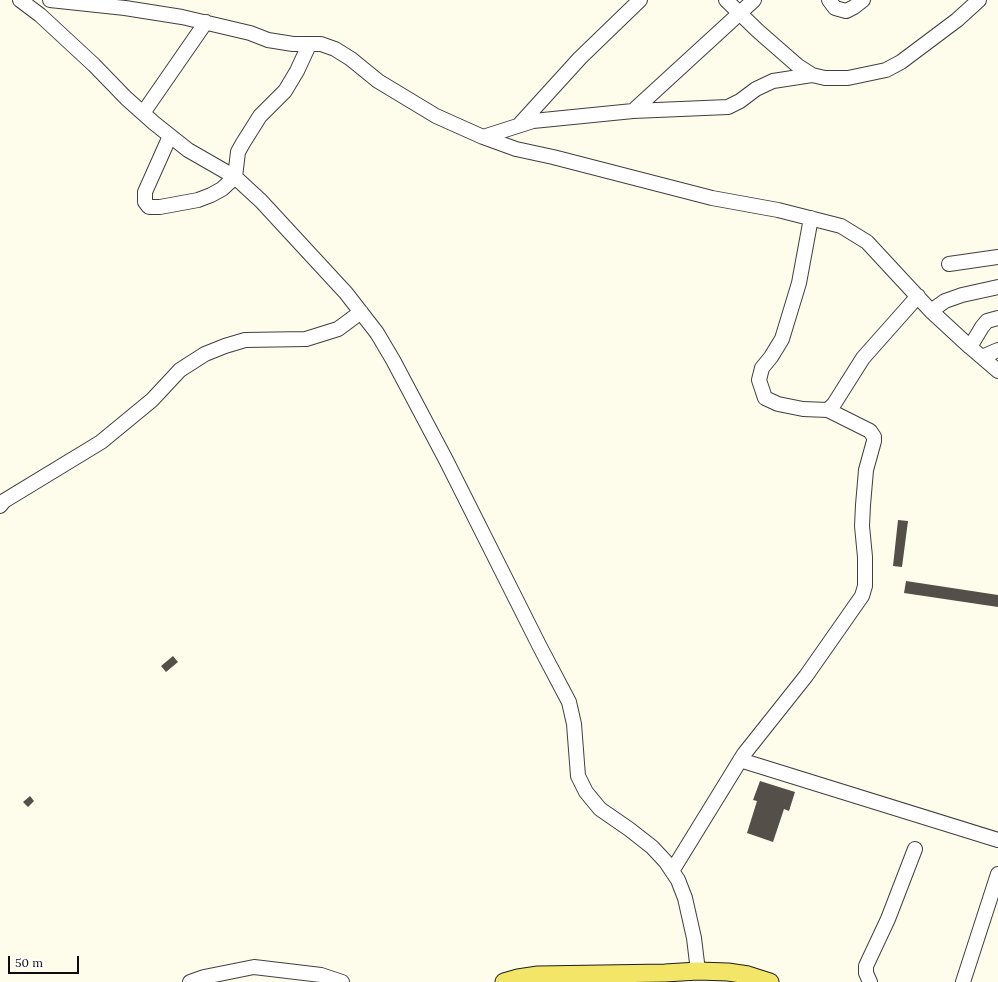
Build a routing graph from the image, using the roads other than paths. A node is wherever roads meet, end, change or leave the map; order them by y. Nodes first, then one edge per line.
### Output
1 (20, 0) edge
2 (50, 0) edge
3 (640, 0) edge
4 (726, 0) edge
5 (754, 0) edge
6 (829, 0) edge
7 (863, 0) edge
8 (979, 0) edge
9 (739, 13) junction
10 (206, 22) junction
11 (309, 45) junction
12 (812, 75) junction
13 (633, 111) junction
14 (143, 113) junction
15 (520, 124) junction
16 (170, 136) junction
17 (483, 137) junction
18 (235, 178) junction
19 (811, 218) junction
20 (998, 257) edge
21 (949, 264) dead end
22 (998, 287) edge
23 (918, 296) junction
24 (931, 311) junction
25 (361, 312) junction
26 (998, 318) edge
27 (970, 347) junction
28 (998, 350) edge
29 (982, 357) junction
30 (998, 371) edge
31 (828, 410) junction
32 (0, 506) edge
33 (740, 760) junction
34 (998, 840) edge
35 (915, 849) dead end
36 (672, 871) junction
37 (998, 874) edge
38 (992, 917) edge
39 (698, 971) junction
40 (552, 978) edge
41 (190, 982) edge
42 (342, 982) edge
43 (504, 982) edge
44 (770, 982) edge
45 (870, 982) edge
46 (963, 982) edge

1 - 14 street
2 - 10 street
3 - 15 street
4 - 9 street
5 - 9 street
6 - 7 street
8 - 12 street
9 - 12 street
9 - 13 street
10 - 11 street
10 - 14 street
11 - 17 street
11 - 18 street
12 - 13 street
13 - 15 street
14 - 16 street
15 - 17 street
16 - 18 street
16 - 18 street
17 - 19 street
18 - 25 street
19 - 23 street
19 - 31 street
20 - 21 street
22 - 24 street
23 - 24 street
23 - 31 street
24 - 27 street
25 - 32 street
25 - 36 street
26 - 27 street
27 - 29 street
28 - 29 street
29 - 30 street
31 - 33 street
33 - 34 street
33 - 36 street
35 - 45 street
36 - 39 street
37 - 38 street
38 - 46 street
39 - 40 main road
39 - 44 main road
40 - 43 main road
41 - 42 street

